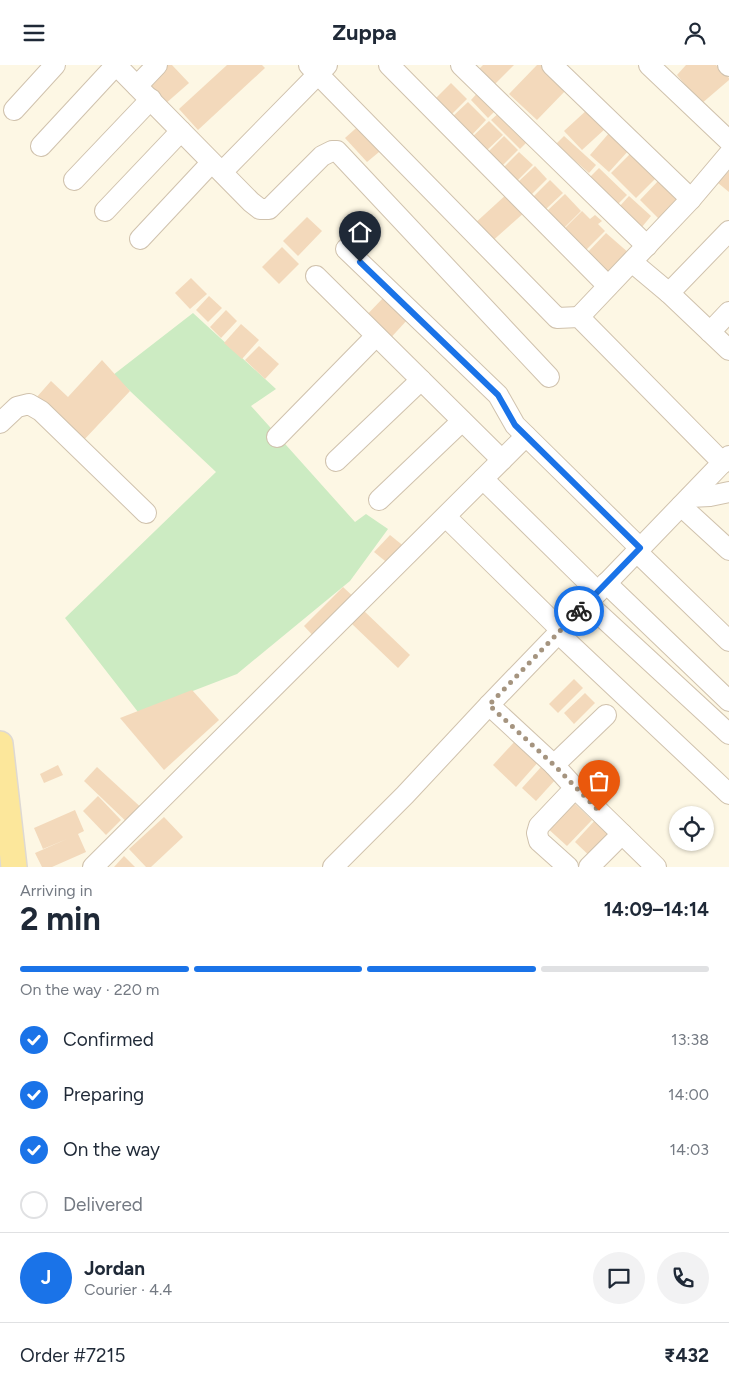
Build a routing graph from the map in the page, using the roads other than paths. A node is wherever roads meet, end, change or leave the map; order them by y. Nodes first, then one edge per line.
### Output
1 (54, 65) edge
2 (116, 65) edge
3 (157, 65) edge
4 (389, 65) edge
5 (461, 65) edge
6 (552, 65) edge
7 (649, 65) edge
8 (318, 68) edge
9 (144, 93) junction
10 (14, 110) dead end
11 (181, 131) junction
12 (729, 141) edge
13 (41, 146) dead end
14 (729, 154) edge
15 (216, 167) junction
16 (74, 180) dead end
17 (690, 199) junction
18 (105, 211) dead end
19 (729, 231) edge
20 (140, 239) dead end
21 (647, 246) junction
22 (346, 249) dead end
23 (632, 262) junction
24 (316, 276) dead end
25 (608, 287) junction
26 (669, 293) junction
27 (729, 313) edge
28 (579, 317) junction
29 (710, 332) junction
30 (376, 336) junction
31 (729, 349) edge
32 (549, 377) dead end
33 (421, 380) junction
34 (462, 421) junction
35 (0, 423) edge
36 (526, 436) junction
37 (277, 437) dead end
38 (726, 459) edge
39 (502, 460) junction
40 (336, 461) dead end
41 (483, 479) junction
42 (729, 492) edge
43 (378, 500) dead end
44 (686, 501) junction
45 (146, 513) dead end
46 (446, 517) junction
47 (639, 550) junction
48 (729, 550) edge
49 (597, 593) junction
50 (560, 631) junction
51 (729, 641) edge
52 (729, 701) edge
53 (489, 705) junction
54 (606, 715) dead end
55 (729, 734) edge
56 (0, 745) edge
57 (554, 765) junction
58 (575, 788) junction
59 (729, 794) edge
60 (622, 834) junction
61 (14, 867) edge
62 (93, 867) edge
63 (333, 867) edge
64 (568, 867) edge
65 (589, 867) edge
66 (656, 867) edge

1 - 10 street
2 - 9 street
2 - 13 street
3 - 9 street
4 - 25 street
5 - 21 street
6 - 17 street
7 - 12 street
8 - 15 street
8 - 28 street
9 - 11 street
9 - 16 street
11 - 15 street
11 - 18 street
14 - 17 street
15 - 20 street
15 - 32 street
17 - 21 street
19 - 26 street
21 - 23 street
22 - 36 street
23 - 25 street
23 - 26 street
24 - 30 street
25 - 28 street
26 - 29 street
27 - 29 street
28 - 38 street
29 - 31 street
30 - 33 street
30 - 37 street
33 - 34 street
33 - 40 street
34 - 39 street
34 - 43 street
35 - 45 street
36 - 39 street
36 - 47 street
38 - 44 street
39 - 41 street
41 - 46 street
41 - 49 street
42 - 44 street
44 - 47 street
44 - 48 street
46 - 50 street
46 - 62 street
47 - 49 street
47 - 51 street
49 - 50 street
49 - 52 street
49 - 55 street
50 - 53 street
50 - 59 street
53 - 57 street
53 - 63 street
54 - 57 street
56 - 61 main road
57 - 58 street
58 - 60 street
58 - 64 street
60 - 65 street
60 - 66 street

